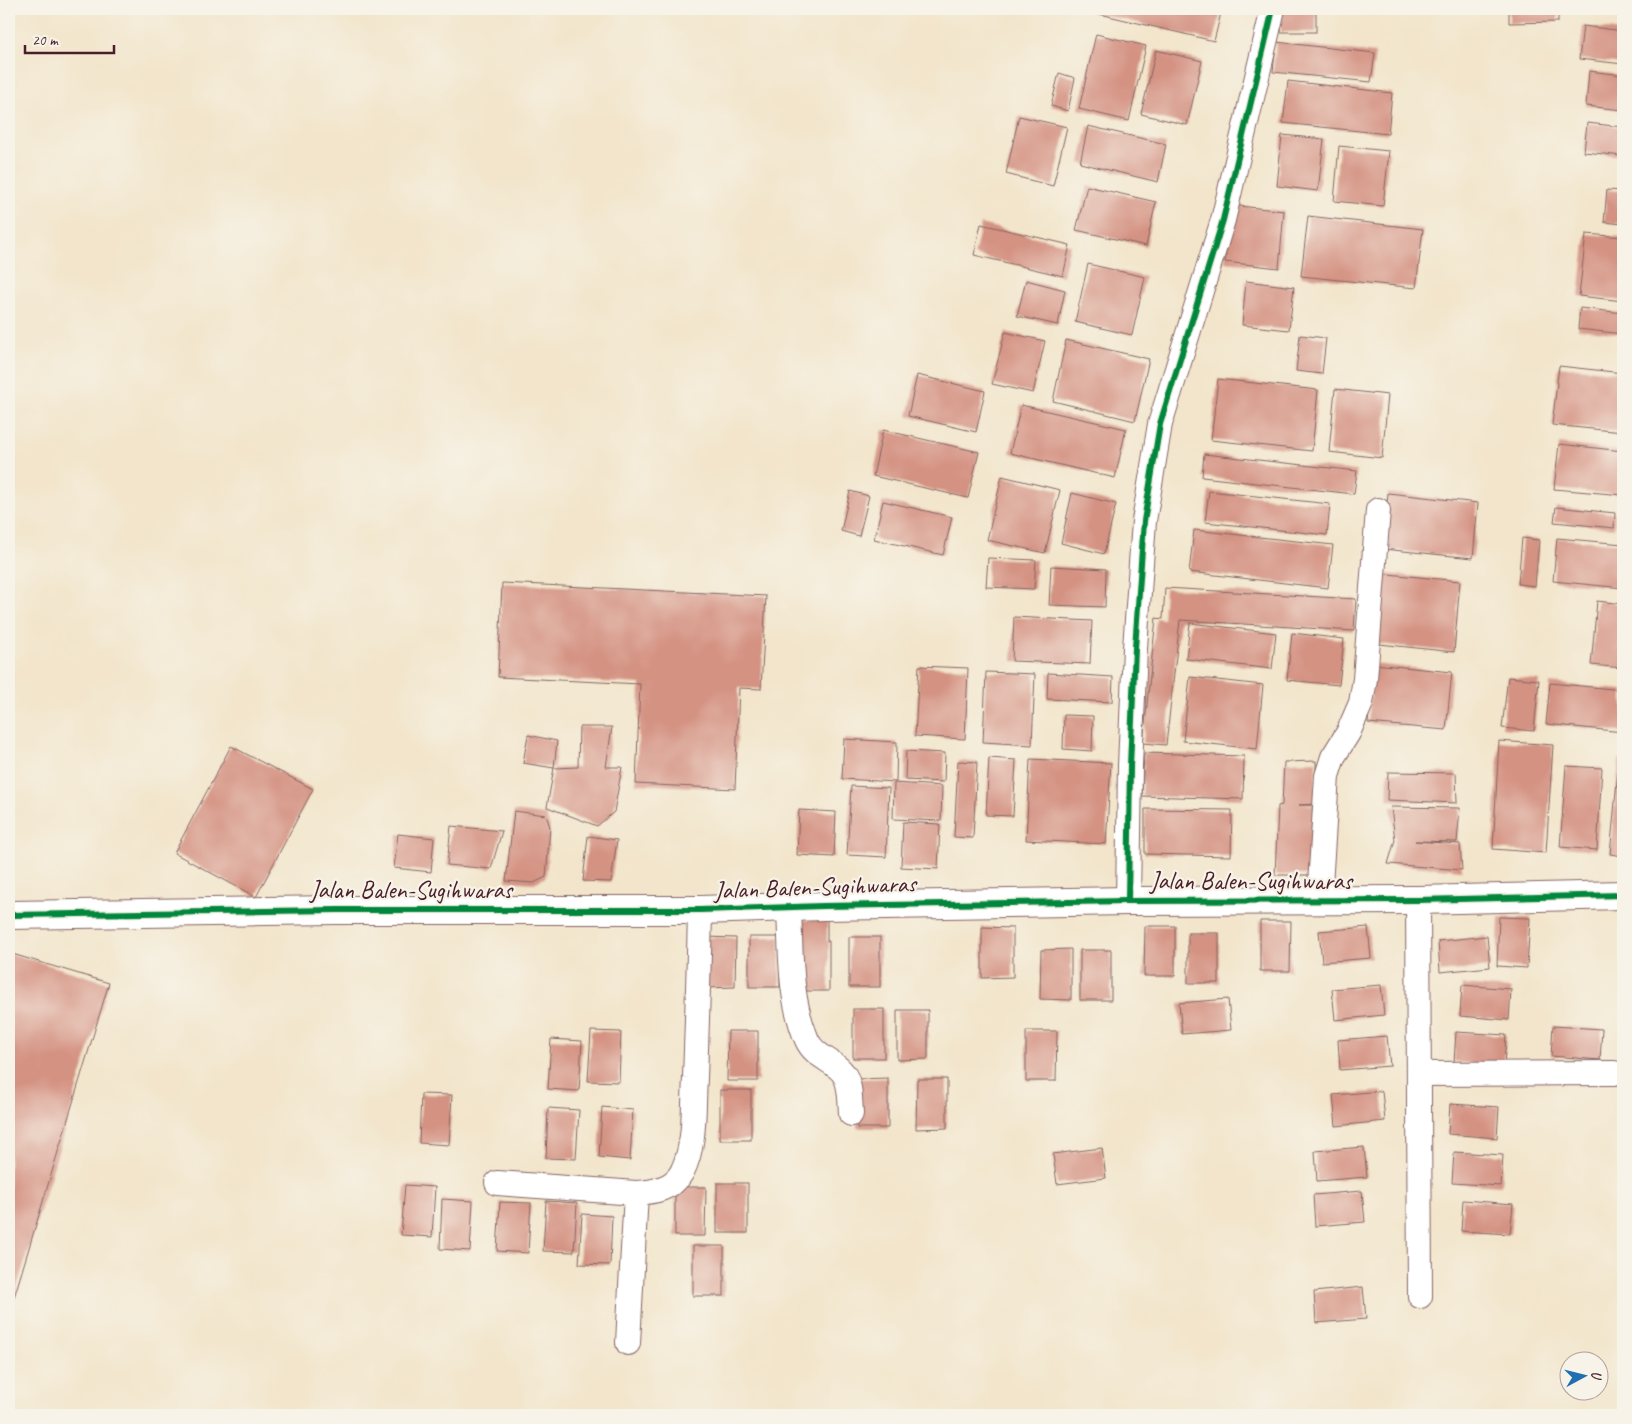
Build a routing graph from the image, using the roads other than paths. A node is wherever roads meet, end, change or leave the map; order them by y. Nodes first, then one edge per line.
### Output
1 (1273, 9) edge
2 (1378, 510) dead end
3 (1623, 895) edge
4 (1418, 900) junction
5 (1128, 901) junction
6 (1319, 901) junction
7 (789, 908) junction
8 (700, 910) junction
9 (9, 915) edge
10 (1614, 1073) dead end
11 (1419, 1074) junction
12 (851, 1114) dead end
13 (498, 1183) dead end
14 (636, 1193) junction
15 (1420, 1296) dead end
16 (628, 1343) dead end

1 - 5 street
2 - 6 street
3 - 4 street, Jalan Balen-Sugihwaras
4 - 6 street, Jalan Balen-Sugihwaras
4 - 11 street
5 - 6 street, Jalan Balen-Sugihwaras
5 - 7 street, Jalan Balen-Sugihwaras
7 - 8 street, Jalan Balen-Sugihwaras
7 - 12 street
8 - 9 street, Jalan Balen-Sugihwaras
8 - 14 street
10 - 11 street
11 - 15 street
13 - 14 street
14 - 16 street

